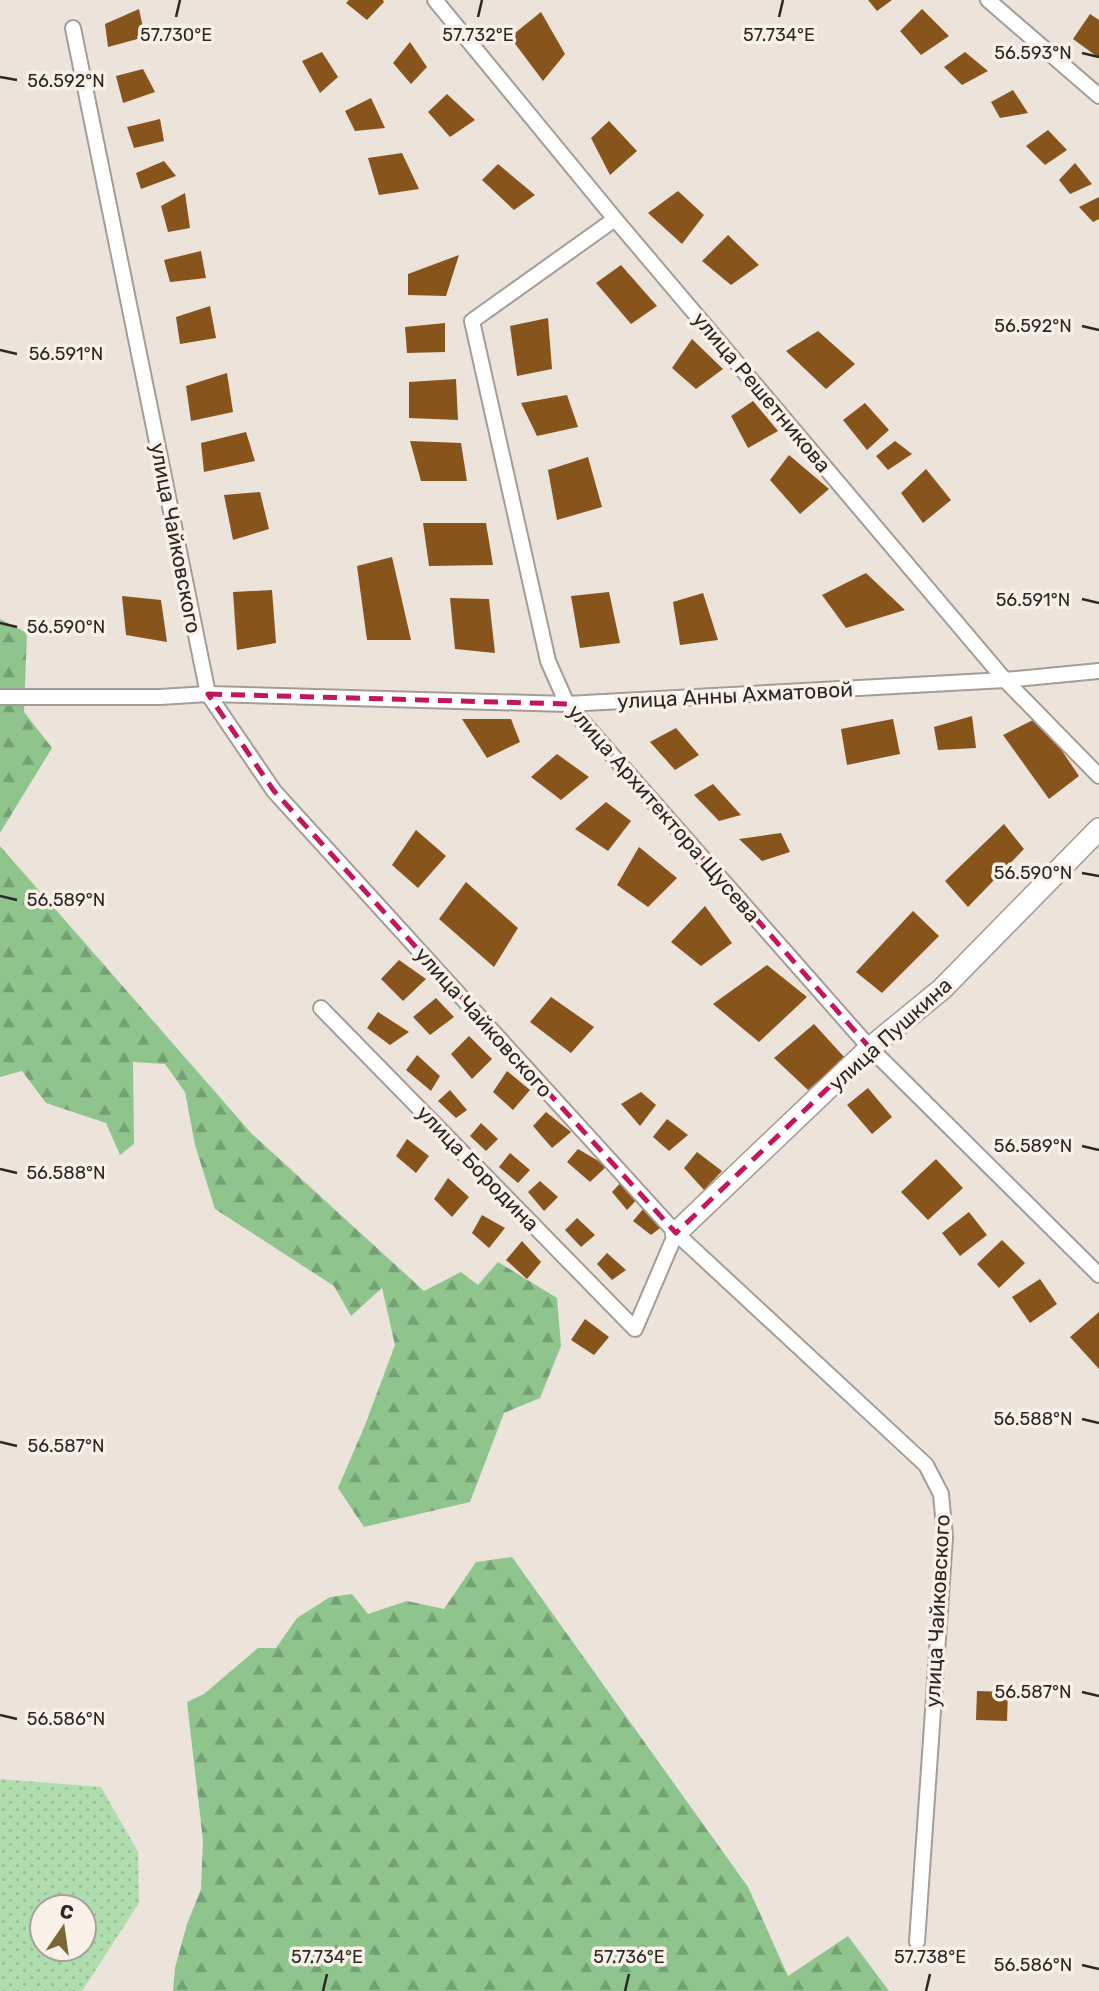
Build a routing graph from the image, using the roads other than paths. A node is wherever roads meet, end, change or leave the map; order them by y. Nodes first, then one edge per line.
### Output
1 (435, 0) edge
2 (988, 0) edge
3 (73, 28) dead end
4 (1099, 96) edge
5 (615, 219) junction
6 (1099, 671) edge
7 (1005, 680) junction
8 (208, 694) junction
9 (0, 697) edge
10 (567, 704) junction
11 (1099, 776) edge
12 (1099, 830) edge
13 (321, 1008) dead end
14 (870, 1048) junction
15 (676, 1233) junction
16 (1099, 1275) edge
17 (917, 1942) dead end

1 - 5 street, улица Решетникова
2 - 4 street
3 - 8 street, улица Чайковского
5 - 7 street, улица Решетникова
5 - 10 street, улица Архитектора Щусева
6 - 7 street, улица Анны Ахматовой
7 - 10 street, улица Анны Ахматовой
7 - 11 street, улица Решетникова
8 - 9 street, улица Анны Ахматовой
8 - 10 street, улица Анны Ахматовой
8 - 15 street, улица Чайковского
10 - 14 street, улица Архитектора Щусева
12 - 14 street, улица Пушкина
13 - 15 street, улица Бородина
14 - 15 street, улица Пушкина
14 - 16 street, улица Архитектора Щусева
15 - 17 street, улица Чайковского

